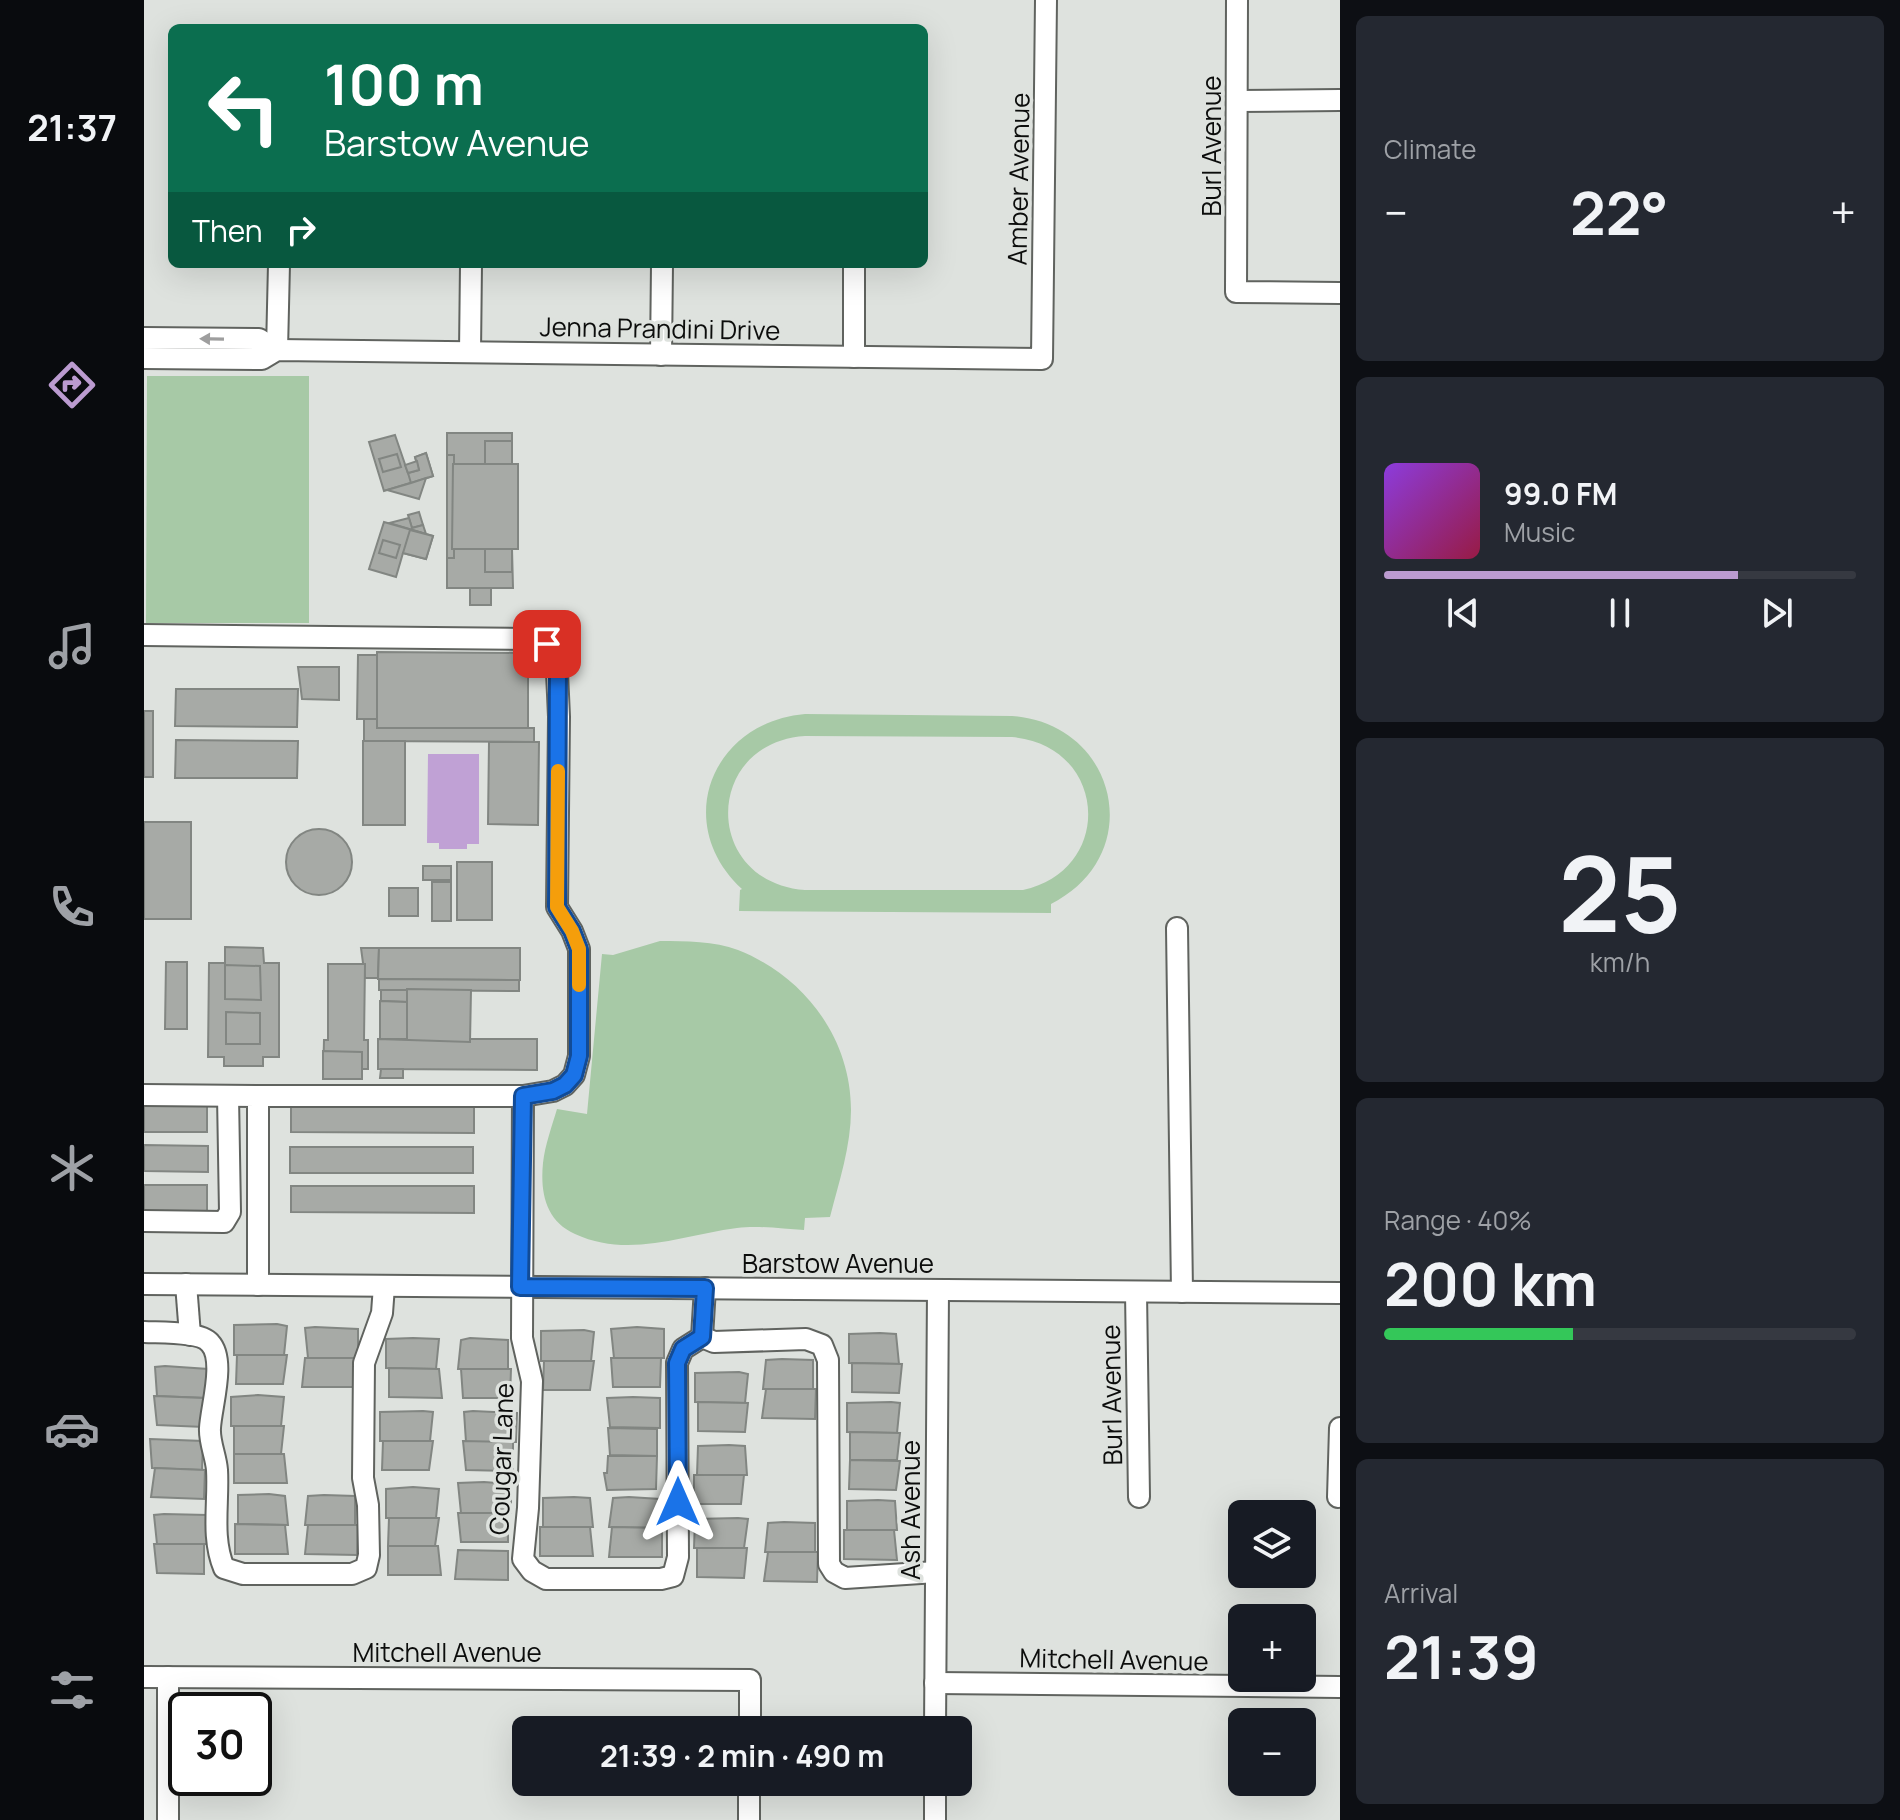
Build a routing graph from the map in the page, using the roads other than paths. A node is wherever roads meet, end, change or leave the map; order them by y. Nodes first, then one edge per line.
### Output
1 (1046, 0) edge
2 (1237, 0) edge
3 (1340, 100) edge
4 (1237, 101) junction
5 (279, 268) edge
6 (471, 268) edge
7 (662, 268) edge
8 (854, 268) edge
9 (1340, 293) edge
10 (144, 338) edge
11 (277, 350) junction
12 (470, 352) junction
13 (661, 355) junction
14 (854, 357) junction
15 (144, 358) edge
16 (1042, 359) joint
17 (144, 635) edge
18 (1177, 928) dead end
19 (144, 1095) edge
20 (228, 1096) junction
21 (258, 1096) junction
22 (523, 1096) junction
23 (144, 1221) edge
24 (144, 1284) edge
25 (186, 1284) junction
26 (258, 1285) junction
27 (384, 1286) junction
28 (520, 1287) junction
29 (705, 1288) junction
30 (938, 1290) junction
31 (1136, 1292) junction
32 (1182, 1292) junction
33 (1340, 1293) edge
34 (144, 1332) edge
35 (190, 1335) junction
36 (702, 1337) junction
37 (1340, 1428) edge
38 (1139, 1497) dead end
39 (1338, 1497) edge
40 (936, 1572) junction
41 (144, 1677) edge
42 (168, 1677) junction
43 (935, 1683) junction
44 (1340, 1687) edge
45 (750, 1716) edge
46 (935, 1716) edge
47 (749, 1796) edge
48 (935, 1796) edge
49 (168, 1820) edge
50 (749, 1820) edge
51 (935, 1820) edge

1 - 16 street, Amber Avenue
2 - 4 street, Burl Avenue
3 - 4 street
4 - 9 street, Burl Avenue
5 - 11 street
6 - 12 street
7 - 13 street
8 - 14 street
11 -> 10 street, Jenna Prandini Drive
11 - 12 street, Jenna Prandini Drive
11 - 15 street, Jenna Prandini Drive
12 - 13 street, Jenna Prandini Drive
13 - 14 street, Jenna Prandini Drive
14 - 16 street, Jenna Prandini Drive
17 - 22 street
18 - 32 street
19 - 20 street
20 - 21 street
20 - 23 street
21 - 22 street
21 - 26 street
22 - 28 street
24 - 25 street, Barstow Avenue
25 - 26 street, Barstow Avenue
25 - 35 street
26 - 27 street, Barstow Avenue
27 - 28 street, Barstow Avenue
27 - 35 street
28 - 29 street, Barstow Avenue
28 - 36 street, Cougar Lane
29 - 30 street, Barstow Avenue
29 - 36 street
30 - 31 street, Barstow Avenue
30 - 40 street, Ash Avenue
31 - 32 street, Barstow Avenue
31 - 38 street, Burl Avenue
32 - 33 street, Barstow Avenue
34 - 35 street
36 - 40 street
37 - 39 street
40 - 43 street, Ash Avenue
41 - 42 street, Mitchell Avenue
42 - 45 street, Mitchell Avenue
42 - 49 street
43 - 44 street, Mitchell Avenue
43 - 46 street, Ash Avenue
47 - 50 street
48 - 51 street

